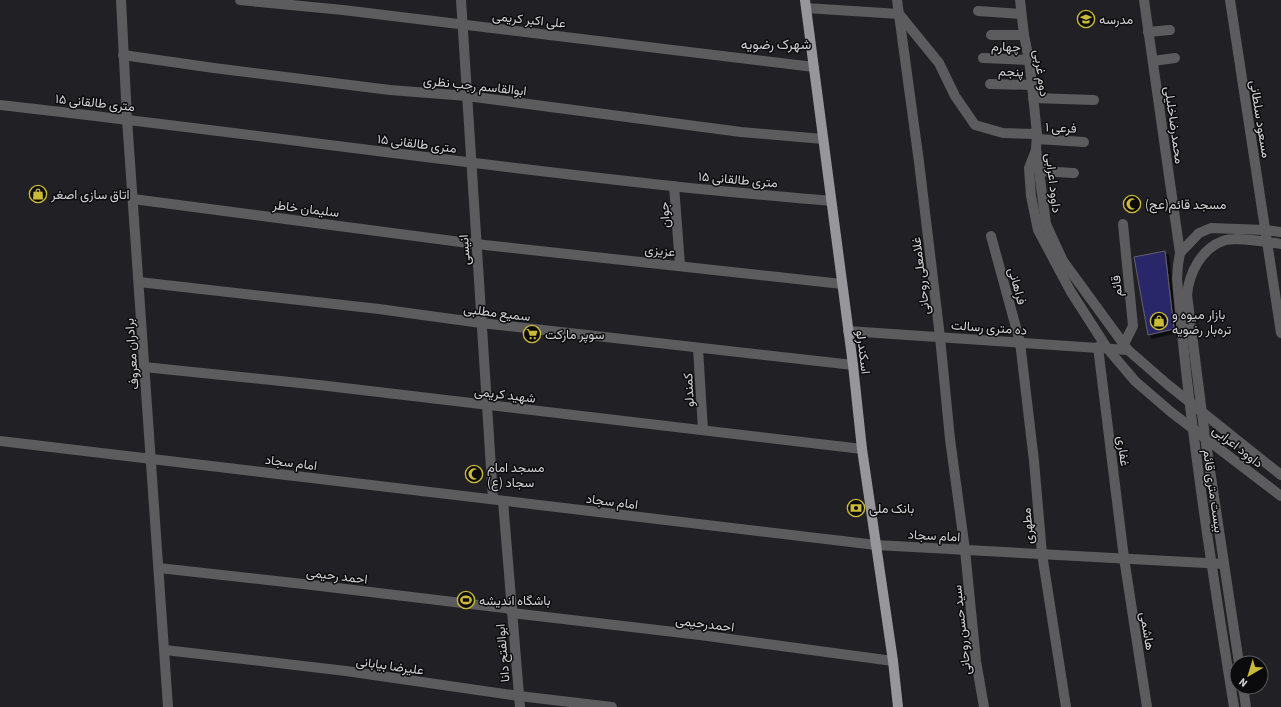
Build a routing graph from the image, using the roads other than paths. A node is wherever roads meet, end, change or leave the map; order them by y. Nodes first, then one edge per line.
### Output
1 (120, 0) edge
2 (240, 0) edge
3 (461, 0) edge
4 (897, 0) edge
5 (1020, 0) edge
6 (1144, 0) edge
7 (1230, 0) edge
8 (806, 4) edge
9 (978, 11) dead end
10 (899, 14) junction
11 (1021, 14) junction
12 (463, 25) junction
13 (1170, 30) dead end
14 (1148, 32) junction
15 (991, 35) dead end
16 (1024, 35) junction
17 (124, 54) junction
18 (983, 58) dead end
19 (1176, 58) dead end
20 (1029, 60) junction
21 (1153, 61) junction
22 (814, 67) junction
23 (990, 84) dead end
24 (1032, 85) junction
25 (467, 96) junction
26 (1033, 98) junction
27 (1094, 100) dead end
28 (0, 105) edge
29 (127, 119) junction
30 (823, 139) junction
31 (1037, 141) junction
32 (1084, 142) dead end
33 (471, 162) junction
34 (1039, 172) junction
35 (1074, 173) dead end
36 (674, 186) junction
37 (133, 200) junction
38 (831, 201) junction
39 (1123, 224) dead end
40 (1265, 230) junction
41 (1281, 232) edge
42 (991, 236) dead end
43 (1268, 242) junction
44 (476, 244) junction
45 (1281, 244) edge
46 (1180, 253) junction
47 (680, 265) junction
48 (139, 282) junction
49 (842, 284) junction
50 (481, 323) junction
51 (848, 331) junction
52 (1281, 333) edge
53 (940, 337) junction
54 (1020, 342) junction
55 (1126, 347) junction
56 (698, 348) junction
57 (1102, 348) junction
58 (853, 366) junction
59 (144, 367) junction
60 (1189, 402) junction
61 (487, 404) junction
62 (1202, 412) junction
63 (1193, 428) junction
64 (703, 430) junction
65 (1205, 437) junction
66 (0, 441) edge
67 (862, 449) junction
68 (151, 458) junction
69 (1281, 475) edge
70 (1281, 496) edge
71 (498, 500) junction
72 (876, 545) junction
73 (965, 550) junction
74 (1042, 554) junction
75 (1124, 558) junction
76 (1211, 563) junction
77 (1224, 564) junction
78 (159, 568) junction
79 (512, 611) junction
80 (164, 650) junction
81 (1238, 655) edge
82 (893, 661) junction
83 (1244, 695) edge
84 (519, 696) junction
85 (168, 707) edge
86 (520, 707) edge
87 (612, 707) edge
88 (898, 707) edge
89 (984, 707) edge
90 (1066, 707) edge
91 (1146, 707) edge
92 (1234, 707) edge
93 (1246, 707) edge

1 - 17 street, برادران معروف
2 - 12 street, علی اکبر کریمی
3 - 12 street, انیسی
4 - 10 street, غلامعلی روحانی
5 - 11 street, دوم غربی
6 - 14 street, محمدرضاخلیلی
7 - 40 street, مسعود سلطانی
8 - 10 street
8 - 22 main road, اسکندرلو
9 - 11 street
10 - 31 street, فرعی ۱
10 - 53 street, غلامعلی روحانی
11 - 16 street, دوم غربی
12 - 22 street, علی اکبر کریمی
12 - 25 street, انیسی
13 - 14 street
14 - 21 street, محمدرضاخلیلی
15 - 16 street
16 - 20 street, دوم غربی
17 - 25 street, ابوالقاسم رجب نظری
17 - 29 street, برادران معروف
18 - 20 street, چهارم
19 - 21 street
20 - 24 street, دوم غربی
21 - 46 street, محمدرضاخلیلی
22 - 30 main road, اسکندرلو
23 - 24 street, پنجم
24 - 26 street, دوم غربی
25 - 30 street, ابوالقاسم رجب نظری
25 - 33 street, انیسی
26 - 27 street
26 - 31 street, دوم غربی
28 - 29 street, ۱۵ متری طالقانی
29 - 33 street, ۱۵ متری طالقانی
29 - 37 street, برادران معروف
30 - 38 main road, اسکندرلو
31 - 32 street, فرعی ۱
31 - 34 street, داوود اعرابی
31 - 57 street, داوود اعرابی
33 - 36 street, ۱۵ متری طالقانی
33 - 44 street, انیسی
34 - 35 street
34 - 55 street, داوود اعرابی
36 - 38 street, ۱۵ متری طالقانی
36 - 47 street, جوان
37 - 44 street, سلیمان خاطر
37 - 48 street, برادران معروف
38 - 49 main road, اسکندرلو
39 - 55 street, قائم
40 - 41 street
40 - 43 street, مسعود سلطانی
40 - 46 street
42 - 54 street, فراهانی
43 - 45 street, بیست متری قائم
43 - 52 street, مسعود سلطانی
43 - 62 street, بیست متری قائم
44 - 47 street, عزیزی
44 - 50 street, انیسی
46 - 60 street, بیست متری قائم
47 - 49 street, عزیزی
48 - 50 street, سمیع مطلبی
48 - 59 street, برادران معروف
49 - 51 main road, اسکندرلو
50 - 56 street, سمیع مطلبی
50 - 61 street, انیسی
51 - 53 street, ده متری رسالت
51 - 58 main road, اسکندرلو
53 - 54 street, ده متری رسالت
53 - 73 street, غلامعلی روحانی
54 - 57 street, ده متری رسالت
54 - 74 street, مطهری
55 - 57 street, ده متری رسالت
55 - 60 street, داوود اعرابی
56 - 58 street, سمیع مطلبی
56 - 64 street, کمندلو
57 - 63 street, داوود اعرابی
57 - 75 street, غفاری
58 - 67 main road, اسکندرلو
59 - 61 street, شهید کریمی
59 - 68 street, برادران معروف
60 - 62 street, داوود اعرابی
60 - 63 street, بیست متری قائم
61 - 64 street, شهید کریمی
61 - 71 street, انیسی
62 - 65 street, بیست متری قائم
62 - 69 street, داوود اعرابی
63 - 65 street, داوود اعرابی
63 - 76 street, بیست متری قائم
64 - 67 street, شهید کریمی
65 - 70 street, داوود اعرابی
65 - 77 street, بیست متری قائم
66 - 68 street, امام سجاد
67 - 72 main road, اسکندرلو
68 - 71 street, امام سجاد
68 - 78 street, برادران معروف
71 - 72 street, امام سجاد
71 - 79 street, ابوالفتح دانا
72 - 73 street, امام سجاد
72 - 82 main road, اسکندرلو
73 - 74 street, امام سجاد
73 - 89 street, سید حسن روحانی
74 - 75 street, امام سجاد
74 - 90 street, مطهری
75 - 76 street, امام سجاد
75 - 91 street, هاشمی
76 - 77 street, امام سجاد
76 - 92 street, بیست متری قائم
77 - 81 street, بیست متری قائم
78 - 79 street, احمد رحیمی
78 - 80 street, برادران معروف
79 - 82 street, احمدرحیمی
79 - 84 street, ابوالفتح دانا
80 - 84 street, علیرضا بیابانی
80 - 85 street, برادران معروف
82 - 88 main road, اسکندرلو
83 - 93 street
84 - 86 street, ابوالفتح دانا
84 - 87 street, علیرضا بیابانی

